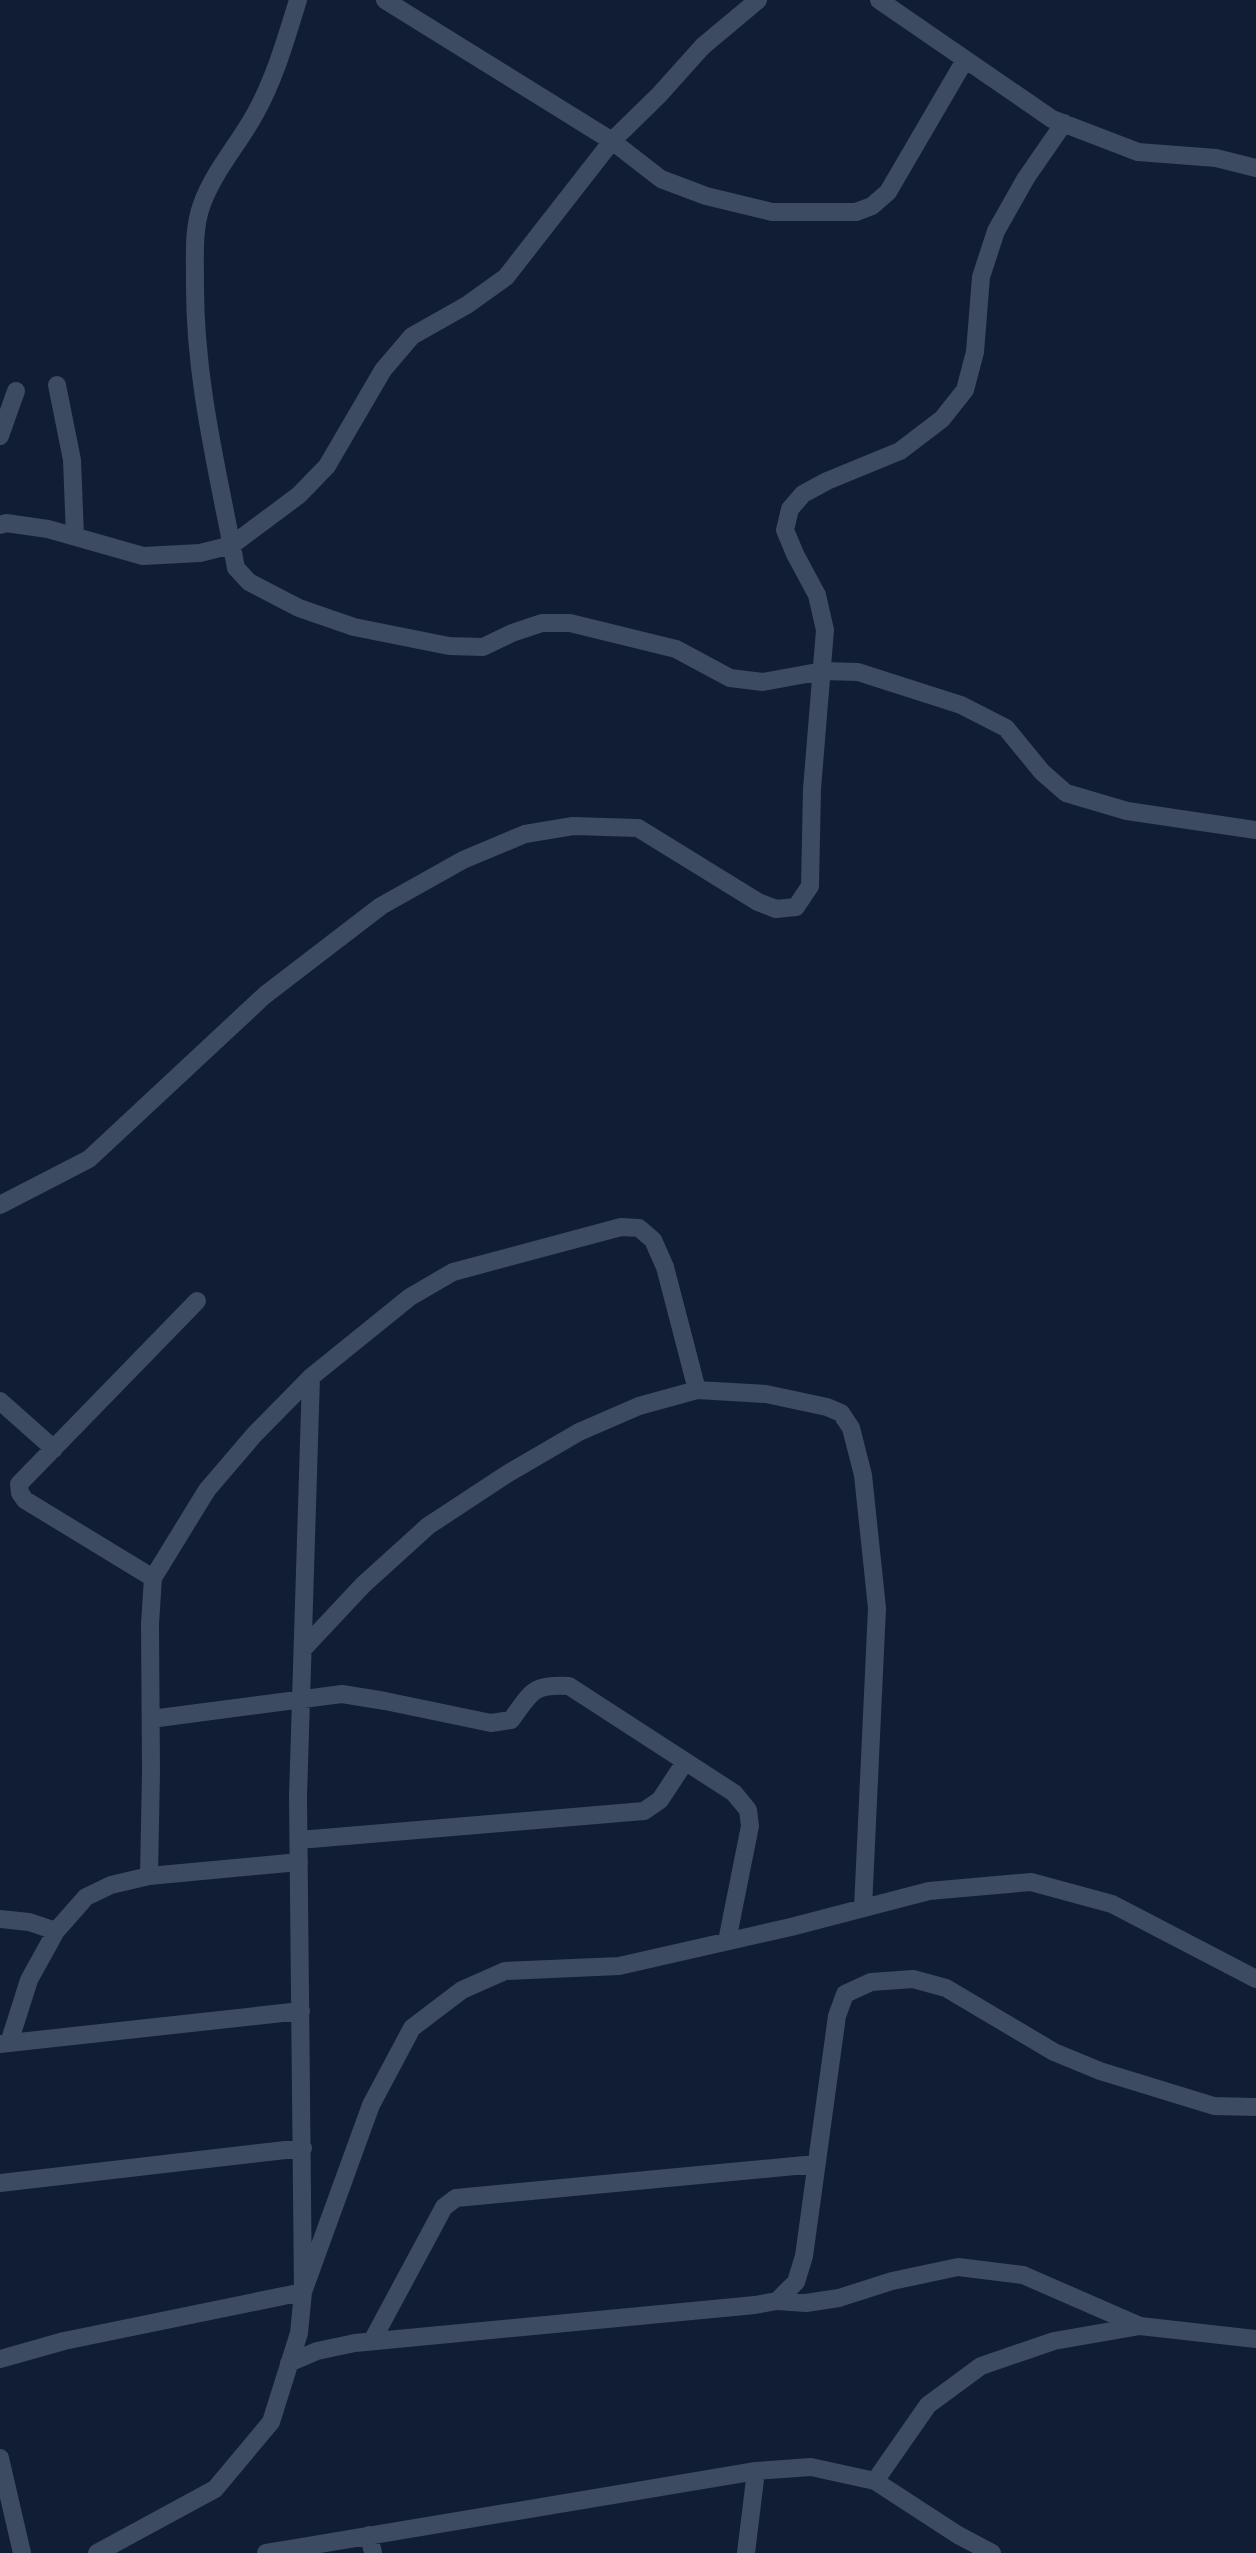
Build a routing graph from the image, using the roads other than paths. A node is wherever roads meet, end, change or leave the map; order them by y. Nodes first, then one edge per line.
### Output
1 (298, 0) edge
2 (385, 0) edge
3 (758, 0) edge
4 (879, 0) edge
5 (964, 60) junction
6 (1064, 123) junction
7 (612, 141) junction
8 (1256, 168) edge
9 (57, 385) dead end
10 (16, 391) dead end
11 (0, 436) edge
12 (0, 525) edge
13 (75, 536) junction
14 (232, 546) junction
15 (823, 671) junction
16 (1256, 830) edge
17 (0, 1205) edge
18 (197, 1301) dead end
19 (311, 1377) junction
20 (697, 1390) junction
21 (0, 1401) edge
22 (54, 1449) junction
23 (153, 1578) junction
24 (303, 1649) junction
25 (301, 1700) junction
26 (151, 1719) junction
27 (685, 1762) junction
28 (299, 1840) junction
29 (299, 1862) junction
30 (149, 1876) junction
31 (863, 1908) junction
32 (0, 1919) edge
33 (57, 1931) junction
34 (727, 1941) junction
35 (1256, 1978) edge
36 (301, 2011) junction
37 (5, 2043) edge
38 (1256, 2108) edge
39 (303, 2148) junction
40 (816, 2164) junction
41 (0, 2183) edge
42 (303, 2292) junction
43 (777, 2301) junction
44 (1140, 2326) junction
45 (1256, 2339) edge
46 (372, 2341) junction
47 (0, 2359) edge
48 (290, 2363) junction
49 (0, 2458) edge
50 (756, 2471) junction
51 (875, 2481) junction
52 (369, 2535) junction
53 (22, 2553) edge
54 (97, 2553) edge
55 (266, 2553) edge
56 (373, 2553) edge
57 (746, 2553) edge
58 (992, 2553) edge

1 - 14 street
2 - 7 street
3 - 7 street
4 - 5 street
5 - 6 street
5 - 7 street
6 - 8 street
6 - 15 street
7 - 14 street
9 - 13 street
10 - 11 street
12 - 13 street
13 - 14 street
14 - 15 street
15 - 16 street
15 - 17 street
18 - 22 street
19 - 20 street
19 - 23 street
19 - 24 street
20 - 24 street
20 - 31 street
21 - 22 street
22 - 23 street
23 - 26 street
24 - 25 street
25 - 26 street
25 - 27 street
25 - 28 street
26 - 30 street
27 - 28 street
27 - 34 street
28 - 29 street
29 - 30 street
29 - 36 street
30 - 33 street
31 - 34 street
31 - 35 street
32 - 33 street
33 - 37 street
34 - 42 street
36 - 37 street
36 - 39 street
38 - 40 street
39 - 41 street
39 - 42 street
40 - 43 street
40 - 46 street
42 - 47 street
42 - 48 street
43 - 44 street
43 - 46 street
44 - 45 street
44 - 51 street
46 - 48 street
48 - 54 street
49 - 53 street
50 - 51 street
50 - 52 street
50 - 57 street
51 - 58 street
52 - 55 street
52 - 56 street

